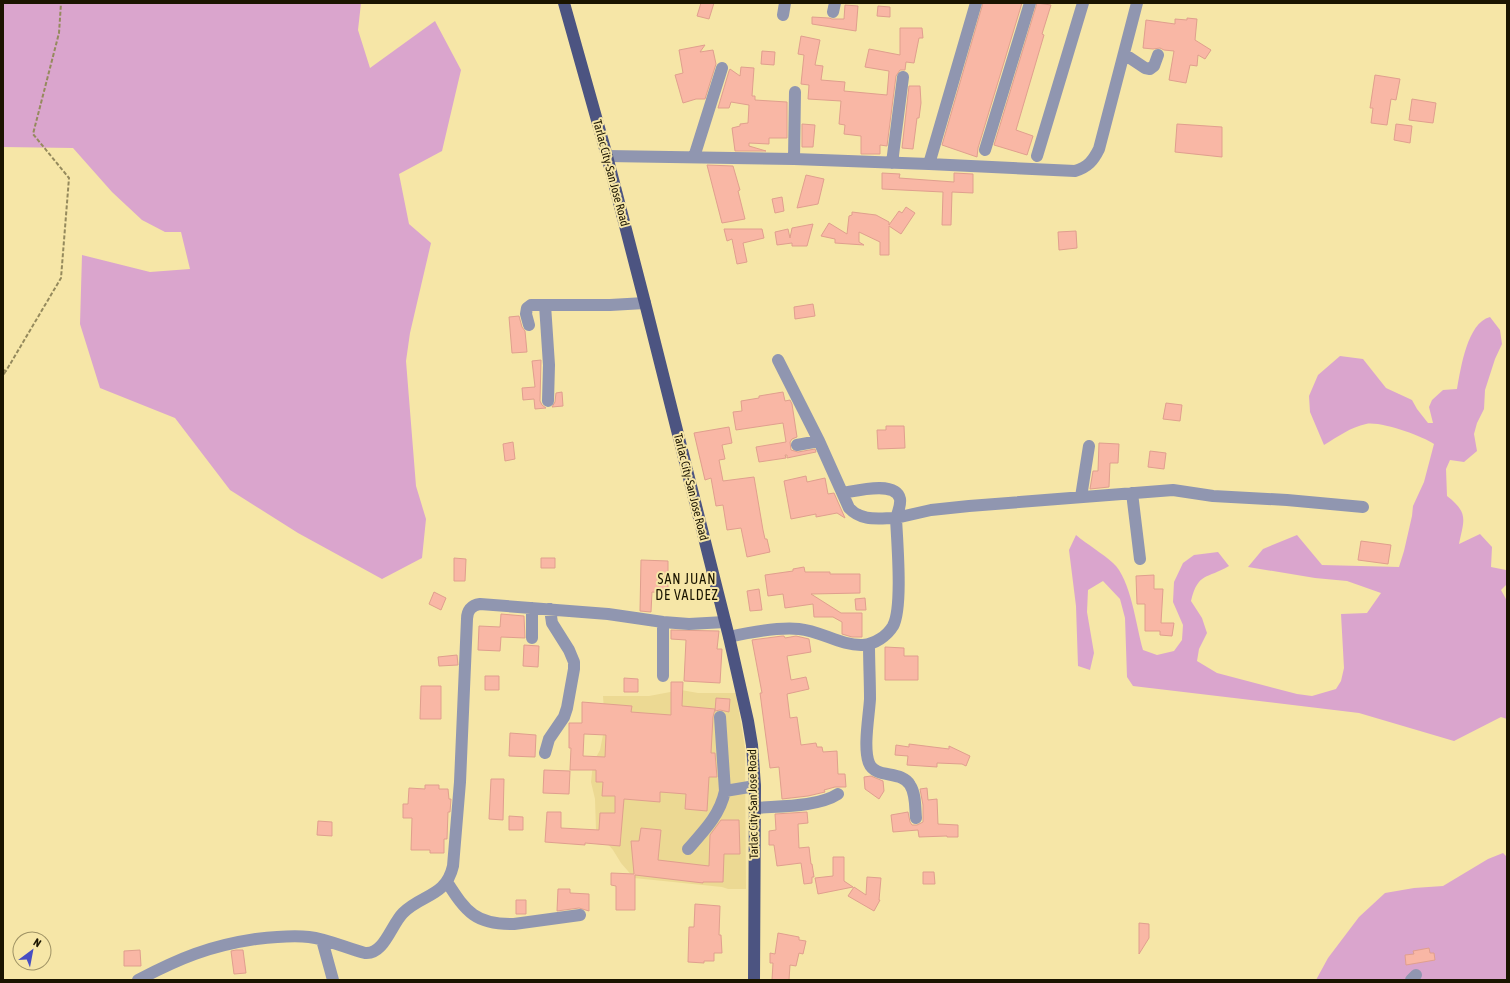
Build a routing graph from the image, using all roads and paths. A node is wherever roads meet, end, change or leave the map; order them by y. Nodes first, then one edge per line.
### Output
1 (61, 3) edge
2 (564, 3) edge
3 (785, 3) edge
4 (976, 3) edge
5 (1030, 3) edge
6 (1082, 3) edge
7 (1137, 3) edge
8 (783, 15) dead end
9 (1124, 54) junction
10 (1158, 55) dead end
11 (722, 68) dead end
12 (903, 76) dead end
13 (796, 92) dead end
14 (985, 150) dead end
15 (607, 156) junction
16 (1037, 156) dead end
17 (694, 157) junction
18 (794, 159) junction
19 (892, 163) junction
20 (929, 164) junction
21 (645, 303) junction
22 (545, 305) junction
23 (529, 325) dead end
24 (778, 360) dead end
25 (4, 371) edge
26 (3, 376) edge
27 (548, 400) dead end
28 (819, 441) junction
29 (797, 445) dead end
30 (1089, 446) dead end
31 (842, 493) junction
32 (1132, 493) junction
33 (1081, 497) junction
34 (1363, 507) dead end
35 (896, 518) junction
36 (1140, 559) dead end
37 (532, 608) junction
38 (550, 609) junction
39 (663, 622) junction
40 (725, 622) junction
41 (729, 637) junction
42 (532, 638) dead end
43 (869, 644) junction
44 (663, 676) dead end
45 (720, 717) dead end
46 (545, 753) dead end
47 (755, 786) junction
48 (725, 791) junction
49 (838, 794) dead end
50 (755, 808) junction
51 (916, 818) dead end
52 (688, 849) dead end
53 (447, 882) junction
54 (580, 915) dead end
55 (322, 940) junction
56 (138, 980) edge
57 (333, 980) edge
58 (754, 980) edge

1 - 25 path
2 - 15 main road, Tarlac City-San Jose Road
3 - 8 street
4 - 20 street
5 - 14 street
6 - 16 street
7 - 9 street
9 - 10 street
9 - 20 street
11 - 17 street
12 - 19 street
13 - 18 street
15 - 17 street
15 - 21 main road, Tarlac City-San Jose Road
17 - 18 street
18 - 19 street
19 - 20 street
21 - 22 street
21 - 40 main road, Tarlac City-San Jose Road
22 - 23 street
22 - 27 street
24 - 28 street
25 - 26 path
28 - 29 street
28 - 31 street
30 - 33 street
31 - 35 street
31 - 35 street
32 - 33 street
32 - 34 street
32 - 36 street
33 - 35 street
35 - 43 street
37 - 38 street
37 - 42 street
37 - 53 street
38 - 39 street
38 - 46 street
39 - 40 street
39 - 44 street
40 - 41 main road, Tarlac City-San Jose Road
41 - 43 street
41 - 47 main road, Tarlac City-San Jose Road
43 - 51 street
45 - 48 street
47 - 48 street
47 - 50 main road, Tarlac City-San Jose Road
48 - 52 street
49 - 50 street
50 - 58 main road, Tarlac City-San Jose Road
53 - 54 street
53 - 55 street
55 - 56 street
55 - 57 street

